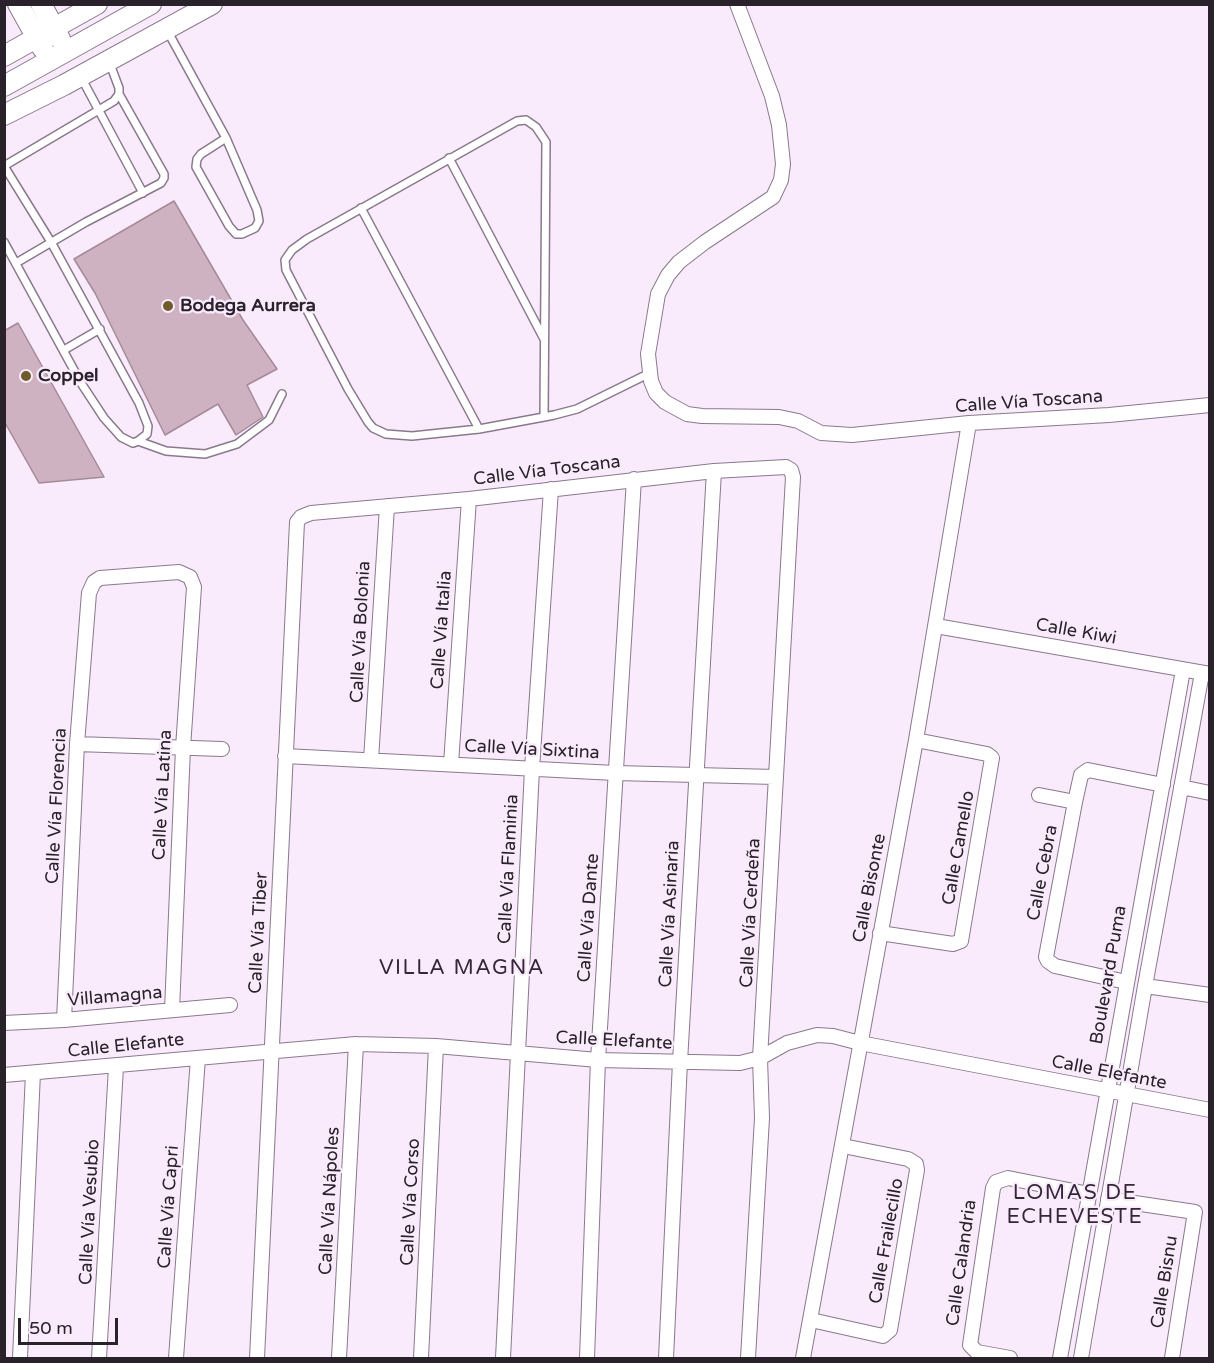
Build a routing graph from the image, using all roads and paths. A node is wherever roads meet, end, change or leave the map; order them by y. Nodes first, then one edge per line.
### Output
1 (18, 4) edge
2 (41, 4) edge
3 (97, 4) edge
4 (151, 4) edge
5 (213, 4) edge
6 (737, 4) edge
7 (54, 28) junction
8 (167, 29) junction
9 (37, 38) junction
10 (67, 51) junction
11 (4, 56) edge
12 (50, 61) junction
13 (108, 62) junction
14 (72, 81) junction
15 (4, 86) edge
16 (119, 94) junction
17 (99, 111) junction
18 (4, 115) edge
19 (226, 138) junction
20 (449, 158) junction
21 (143, 193) junction
22 (361, 208) junction
23 (4, 242) edge
24 (51, 242) junction
25 (16, 263) junction
26 (100, 329) junction
27 (544, 340) junction
28 (64, 350) junction
29 (650, 374) junction
30 (282, 394) dead end
31 (1209, 405) edge
32 (544, 417) junction
33 (969, 423) junction
34 (479, 429) junction
35 (138, 441) junction
36 (791, 470) joint
37 (714, 471) junction
38 (634, 479) junction
39 (551, 489) junction
40 (469, 499) junction
41 (387, 506) junction
42 (306, 514) joint
43 (89, 593) joint
44 (936, 626) junction
45 (1183, 670) junction
46 (1206, 674) edge
47 (916, 740) junction
48 (77, 744) junction
49 (183, 748) junction
50 (222, 749) dead end
51 (285, 756) junction
52 (371, 760) junction
53 (450, 764) junction
54 (532, 769) junction
55 (615, 773) junction
56 (695, 774) junction
57 (776, 777) junction
58 (1163, 785) junction
59 (1181, 787) junction
60 (1209, 793) edge
61 (1039, 795) dead end
62 (1075, 802) junction
63 (880, 933) junction
64 (1126, 982) junction
65 (1145, 986) junction
66 (1209, 995) edge
67 (230, 1005) dead end
68 (172, 1010) junction
69 (64, 1020) junction
70 (4, 1023) edge
71 (860, 1043) junction
72 (356, 1044) junction
73 (436, 1046) junction
74 (271, 1051) junction
75 (517, 1053) junction
76 (198, 1058) junction
77 (760, 1058) junction
78 (598, 1060) junction
79 (680, 1062) junction
80 (116, 1067) junction
81 (33, 1073) junction
82 (4, 1075) edge
83 (1107, 1090) junction
84 (1126, 1095) junction
85 (1209, 1110) edge
86 (843, 1146) junction
87 (1089, 1194) junction
88 (1108, 1199) junction
89 (811, 1320) junction
90 (20, 1359) edge
91 (99, 1359) edge
92 (176, 1359) edge
93 (257, 1359) edge
94 (339, 1359) edge
95 (422, 1359) edge
96 (503, 1359) edge
97 (587, 1359) edge
98 (666, 1359) edge
99 (748, 1359) edge
100 (803, 1359) edge
101 (1010, 1359) edge
102 (1060, 1359) edge
103 (1082, 1359) edge
104 (1172, 1359) edge

1 - 9 main road
2 - 7 main road
3 - 7 main road
4 - 10 main road
5 - 8 main road
6 - 29 street
7 - 9 main road
7 - 10 main road
8 - 13 main road
8 - 19 lane
9 - 11 main road
9 - 12 main road
10 - 12 main road
10 - 14 main road
12 - 14 main road
12 - 15 main road
13 - 14 main road
13 - 16 lane
14 - 17 lane
14 - 18 main road
16 - 17 lane
16 - 21 lane
17 - 21 lane
17 - 24 lane
19 - 19 lane
20 - 22 lane
20 - 27 lane
20 - 27 lane
21 - 24 lane
22 - 34 lane
22 - 34 lane
23 - 25 lane
24 - 25 lane
24 - 26 lane
25 - 28 lane
26 - 28 lane
26 - 35 lane
27 - 32 lane
28 - 35 lane
29 - 32 lane
29 - 33 street, Calle Vía Toscana
30 - 35 lane
31 - 33 street, Calle Vía Toscana
32 - 34 lane
33 - 44 street, Calle Bisonte
36 - 37 street, Calle Vía Toscana
36 - 57 street, Calle Vía Cerdeña
37 - 38 street, Calle Vía Toscana
37 - 56 street, Calle Vía Asinaria
38 - 39 street, Calle Vía Toscana
38 - 55 street, Calle Vía Dante
39 - 40 street, Calle Vía Toscana
39 - 54 street, Calle Vía Flaminia
40 - 41 street, Calle Vía Toscana
40 - 53 street, Calle Vía Italia
41 - 42 street, Calle Vía Toscana
41 - 52 street, Calle Vía Bolonia
42 - 51 street, Calle Vía Tiber
43 - 48 street, Calle Vía Florencia
43 - 49 street, Calle Vía Latina
44 - 45 street, Calle Kiwi
44 - 47 street, Calle Bisonte
45 - 46 street, Calle Kiwi
45 - 58 street, Boulevard Puma
46 - 59 street, Boulevard Puma
47 - 63 street, Calle Bisonte
47 - 63 street, Calle Camello
48 - 49 street
48 - 69 street, Calle Vía Florencia
49 - 50 street
49 - 68 street, Calle Vía Latina
51 - 52 street, Calle Vía Sixtina
51 - 74 street, Calle Vía Tiber
52 - 53 street, Calle Vía Sixtina
53 - 54 street, Calle Vía Sixtina
54 - 55 street, Calle Vía Sixtina
54 - 75 street, Calle Vía Flaminia
55 - 56 street, Calle Vía Sixtina
55 - 78 street, Calle Vía Dante
56 - 57 street, Calle Vía Sixtina
56 - 79 street, Calle Vía Asinaria
57 - 77 street, Calle Vía Cerdeña
58 - 62 street, Calle Cebra
58 - 64 street, Boulevard Puma
59 - 60 street
59 - 65 street, Boulevard Puma
61 - 62 street
62 - 64 street, Calle Cebra
63 - 71 street, Calle Bisonte
64 - 83 street, Boulevard Puma
65 - 66 street
65 - 84 street, Boulevard Puma
67 - 68 street, Villamagna
68 - 69 street, Villamagna
69 - 70 street, Villamagna
71 - 77 street, Calle Elefante
71 - 83 street, Calle Elefante
71 - 86 street, Calle Bisonte
72 - 73 street, Calle Elefante
72 - 74 street, Calle Elefante
72 - 94 street, Calle Vía Nápoles
73 - 75 street, Calle Elefante
73 - 95 street, Calle Vía Corso
74 - 76 street, Calle Elefante
74 - 93 street, Calle Vía Tiber
75 - 78 street, Calle Elefante
75 - 96 street, Calle Vía Flaminia
76 - 80 street, Calle Elefante
76 - 92 street, Calle Vía Capri
77 - 79 street, Calle Elefante
77 - 99 street, Calle Vía Cerdeña
78 - 79 street, Calle Elefante
78 - 97 street, Calle Vía Dante
79 - 98 street, Calle Vía Asinaria
80 - 81 street, Calle Elefante
80 - 91 street, Calle Vía Vesubio
81 - 82 street, Calle Elefante
81 - 90 street
83 - 84 street, Calle Elefante
83 - 87 street, Boulevard Puma
84 - 85 street, Calle Elefante
84 - 88 street, Boulevard Puma
86 - 89 street, Calle Bisonte
86 - 89 street, Calle Frailecillo
87 - 101 street, Calle Calandria
87 - 102 street, Boulevard Puma
88 - 103 street, Boulevard Puma
88 - 104 street, Calle Bisnu
89 - 100 street, Calle Bisonte

